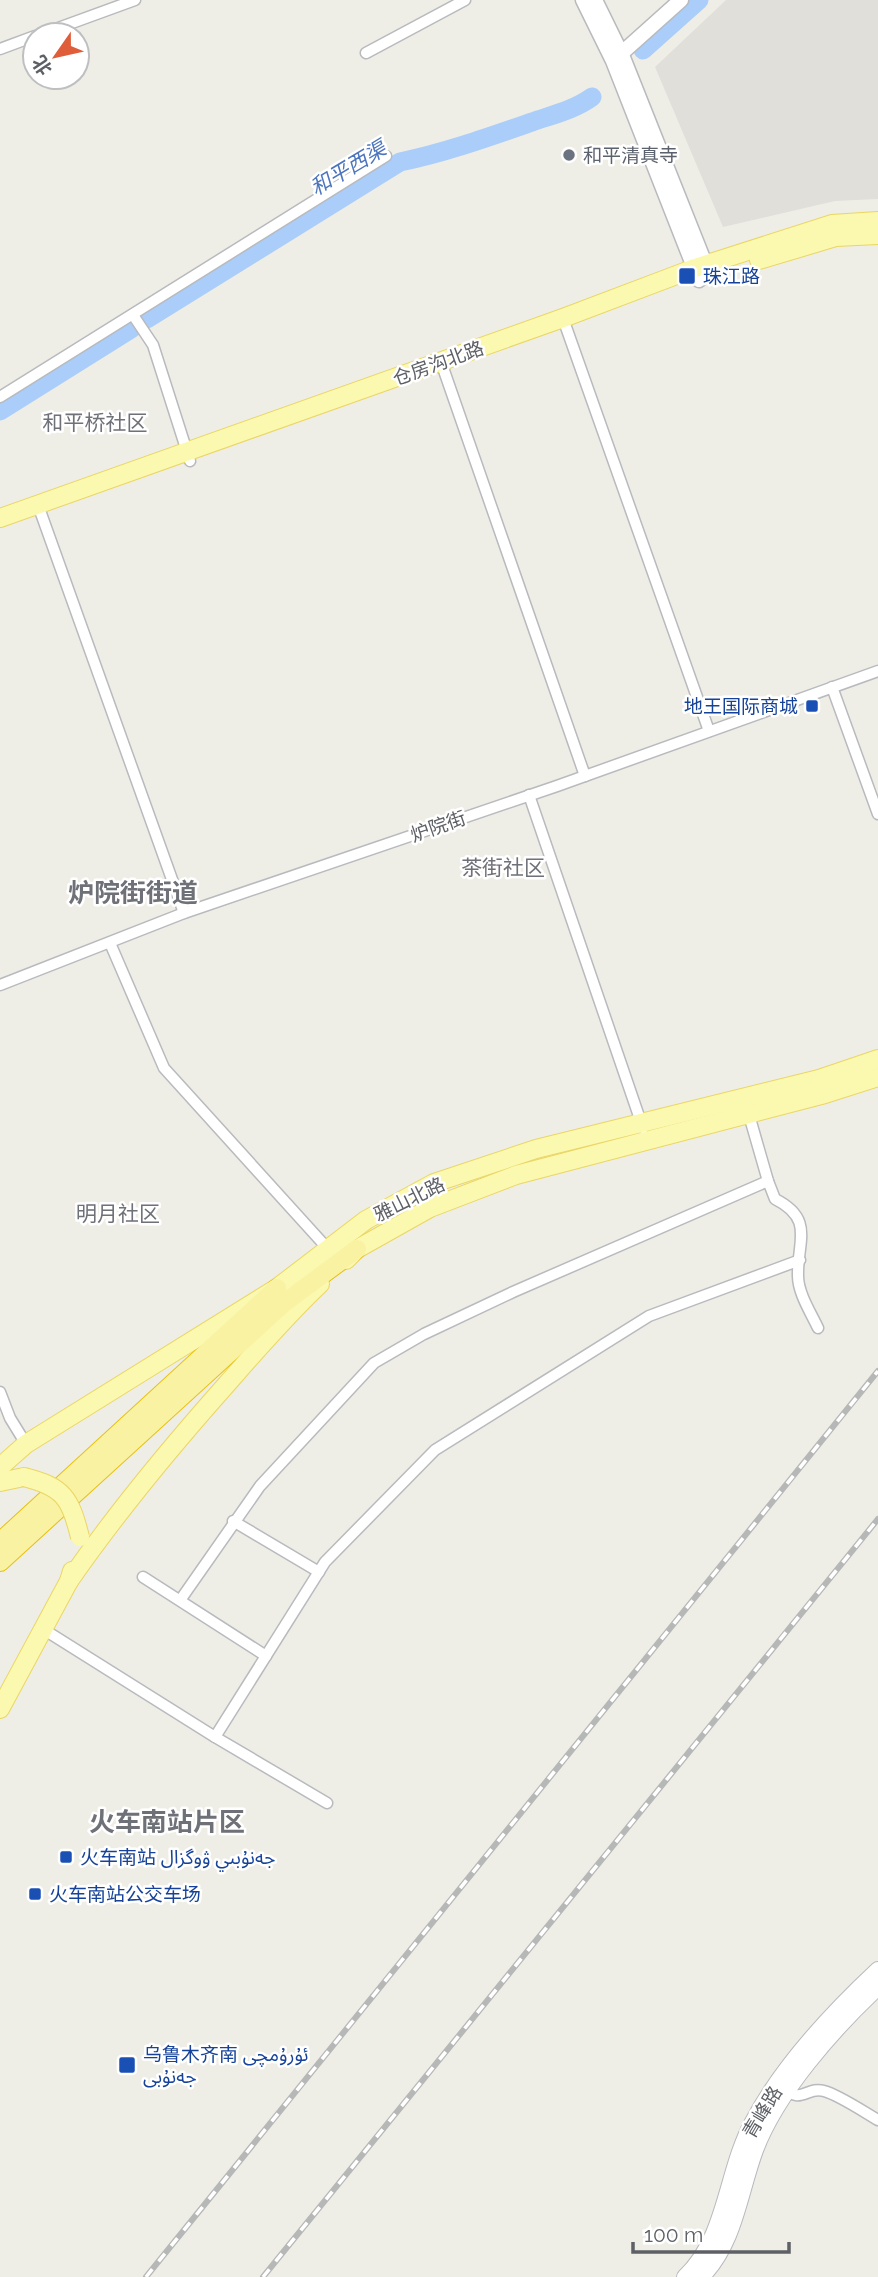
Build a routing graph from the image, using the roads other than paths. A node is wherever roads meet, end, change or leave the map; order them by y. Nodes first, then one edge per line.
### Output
1 (135, 0) edge
2 (464, 0) edge
3 (583, 0) edge
4 (595, 0) edge
5 (681, 0) edge
6 (78, 21) edge
7 (21, 42) edge
8 (0, 49) edge
9 (366, 53) dead end
10 (617, 58) junction
11 (386, 156) dead end
12 (878, 220) edge
13 (878, 235) edge
14 (702, 272) junction
15 (133, 315) junction
16 (566, 327) junction
17 (442, 367) junction
18 (0, 397) edge
19 (189, 456) junction
20 (39, 509) junction
21 (0, 518) edge
22 (0, 529) edge
23 (878, 670) edge
24 (832, 687) junction
25 (709, 731) junction
26 (585, 776) junction
27 (529, 795) junction
28 (878, 814) edge
29 (184, 913) junction
30 (110, 943) junction
31 (0, 985) edge
32 (878, 1059) edge
33 (878, 1077) edge
34 (749, 1115) junction
35 (641, 1123) junction
36 (647, 1141) junction
37 (768, 1181) junction
38 (328, 1249) junction
39 (357, 1249) junction
40 (800, 1260) junction
41 (277, 1288) junction
42 (818, 1328) dead end
43 (0, 1392) edge
44 (26, 1444) junction
45 (0, 1467) edge
46 (0, 1482) edge
47 (233, 1521) junction
48 (0, 1542) edge
49 (0, 1562) edge
50 (319, 1572) junction
51 (143, 1577) dead end
52 (69, 1581) junction
53 (181, 1599) junction
54 (43, 1629) junction
55 (266, 1656) junction
56 (0, 1709) edge
57 (215, 1737) junction
58 (327, 1803) dead end
59 (878, 1970) edge
60 (878, 1987) edge
61 (783, 2087) junction
62 (878, 2120) edge
63 (685, 2277) edge
64 (701, 2277) edge

1 - 6 street
2 - 9 street
3 - 10 street
4 - 10 street
5 - 10 street
7 - 8 street
10 - 14 street
11 - 15 street
12 - 14 main road, 仓房沟北路
13 - 14 main road, 仓房沟北路
14 - 16 main road, 仓房沟北路
14 - 17 main road, 仓房沟北路
15 - 18 street
15 - 19 street
16 - 17 main road, 仓房沟北路
16 - 25 street
17 - 19 main road, 仓房沟北路
17 - 26 street
19 - 20 main road, 仓房沟北路
20 - 21 main road, 仓房沟北路
20 - 22 main road, 仓房沟北路
20 - 29 street
23 - 24 street, 炉院街
24 - 25 street, 炉院街
24 - 28 street
25 - 26 street, 炉院街
26 - 27 street, 炉院街
27 - 29 street, 炉院街
27 - 35 street
29 - 30 street, 炉院街
30 - 31 street, 炉院街
30 - 38 street
32 - 35 main road, 雅山北路
33 - 34 main road, 雅山北路
34 - 36 main road, 雅山北路
34 - 37 street
35 - 36 street
35 - 38 main road, 雅山北路
36 - 39 main road, 雅山北路
37 - 40 street
37 - 47 street
38 - 41 main road, 雅山北路
39 - 49 highway, 雅山北路
39 - 52 main road, 雅山北路
40 - 42 street
40 - 50 street
41 - 44 main road, 雅山北路
41 - 48 highway
43 - 44 street
44 - 45 main road, 雅山北路
46 - 52 main road, bridge
47 - 50 street
47 - 53 street
50 - 55 street
51 - 53 street
52 - 54 main road
53 - 55 street
54 - 56 main road
54 - 57 street
55 - 57 street
57 - 58 street
59 - 61 main road, 青峰路
60 - 61 main road, 青峰路
61 - 62 street
61 - 63 main road, 青峰路
61 - 64 main road, 青峰路

